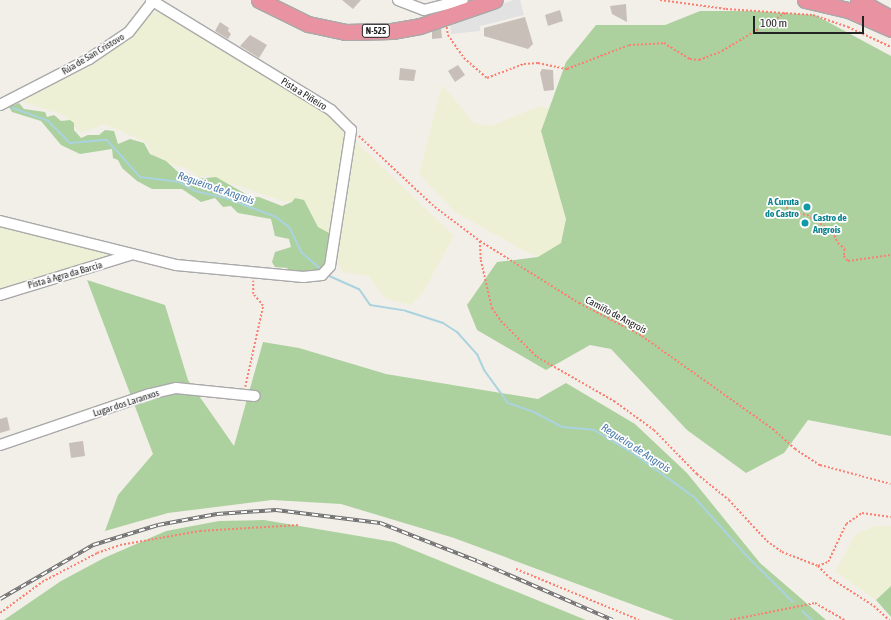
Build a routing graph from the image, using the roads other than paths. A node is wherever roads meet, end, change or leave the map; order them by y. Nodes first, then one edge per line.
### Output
1 (259, 0) edge
2 (271, 0) edge
3 (393, 0) edge
4 (463, 0) edge
5 (474, 0) edge
6 (495, 0) edge
7 (804, 0) edge
8 (850, 0) edge
9 (858, 0) edge
10 (153, 1) edge
11 (399, 4) edge
12 (891, 18) edge
13 (891, 22) edge
14 (891, 29) edge
15 (0, 105) edge
16 (0, 221) edge
17 (130, 255) junction
18 (0, 295) edge
19 (255, 396) dead end
20 (0, 445) edge

1 - 6 highway, N-525
2 - 5 highway, N-525
3 - 11 street
4 - 11 street
7 - 14 highway
8 - 13 highway
9 - 12 highway
10 - 15 street, Rúa de San Cristovo
10 - 17 street, Pista a Piñeiro
16 - 17 street
17 - 18 street, Pista á Agra da Barcia
19 - 20 street, Lugar dos Laranxos

